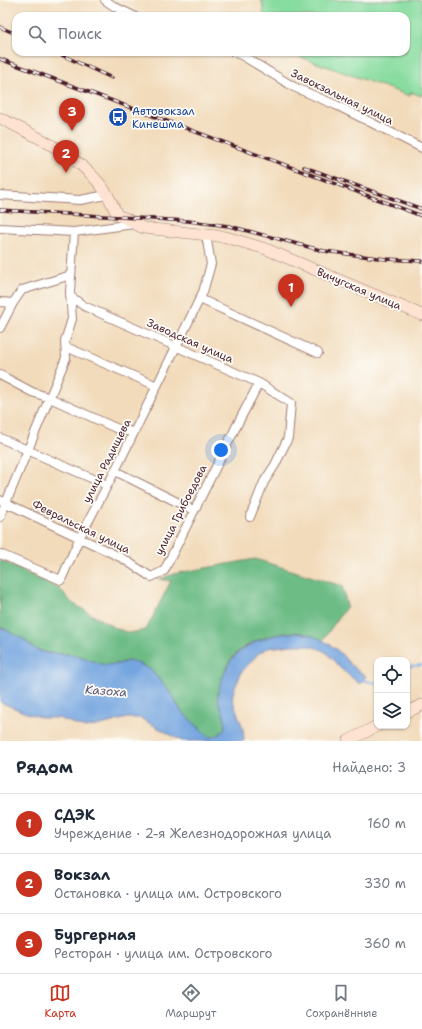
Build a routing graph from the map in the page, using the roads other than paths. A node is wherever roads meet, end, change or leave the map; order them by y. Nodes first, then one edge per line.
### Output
1 (105, 0) edge
2 (126, 12) edge
3 (243, 56) edge
4 (0, 118) edge
5 (422, 148) edge
6 (0, 195) edge
7 (107, 195) junction
8 (134, 224) junction
9 (0, 228) edge
10 (74, 232) junction
11 (206, 235) junction
12 (71, 275) junction
13 (70, 296) junction
14 (200, 299) junction
15 (0, 302) edge
16 (13, 303) junction
17 (422, 316) edge
18 (0, 328) edge
19 (66, 347) junction
20 (175, 349) junction
21 (318, 353) dead end
22 (0, 375) edge
23 (259, 383) junction
24 (157, 386) junction
25 (50, 398) junction
26 (134, 432) junction
27 (0, 438) edge
28 (27, 449) junction
29 (115, 471) junction
30 (107, 485) junction
31 (3, 501) edge
32 (194, 510) junction
33 (0, 516) edge
34 (250, 517) dead end
35 (80, 537) junction
36 (0, 554) edge
37 (151, 577) joint
38 (422, 705) edge
39 (410, 711) edge
40 (374, 728) edge
41 (348, 741) edge

1 - 2 street
3 - 5 street, Завокзальная улица
4 - 7 main road, Вичугская улица
6 - 7 street
7 - 8 main road, Вичугская улица
8 - 10 street, Вичугская улица
8 - 11 main road, Вичугская улица
9 - 10 street, Вичугская улица
10 - 12 street
11 - 14 street
11 - 17 main road, Вичугская улица
12 - 13 street
12 - 16 street
13 - 19 street
13 - 20 street, Заводская улица
14 - 20 street
14 - 21 street
15 - 16 street
16 - 18 street
19 - 24 street
19 - 25 street
20 - 23 street, Заводская улица
20 - 24 street, улица Радищева
22 - 25 street
23 - 32 street, улица Грибоедова
23 - 34 street, Заводская улица
24 - 26 street, улица Радищева
25 - 26 street
25 - 28 street
26 - 29 street, улица Радищева
27 - 28 street
28 - 30 street
28 - 31 street
29 - 30 street, улица Радищева
29 - 32 street
30 - 35 street, улица Радищева
31 - 33 street
31 - 35 street, Февральская улица
32 - 37 street, улица Грибоедова
35 - 36 street, улица Радищева
35 - 37 street, Февральская улица
38 - 39 main road
40 - 41 main road

